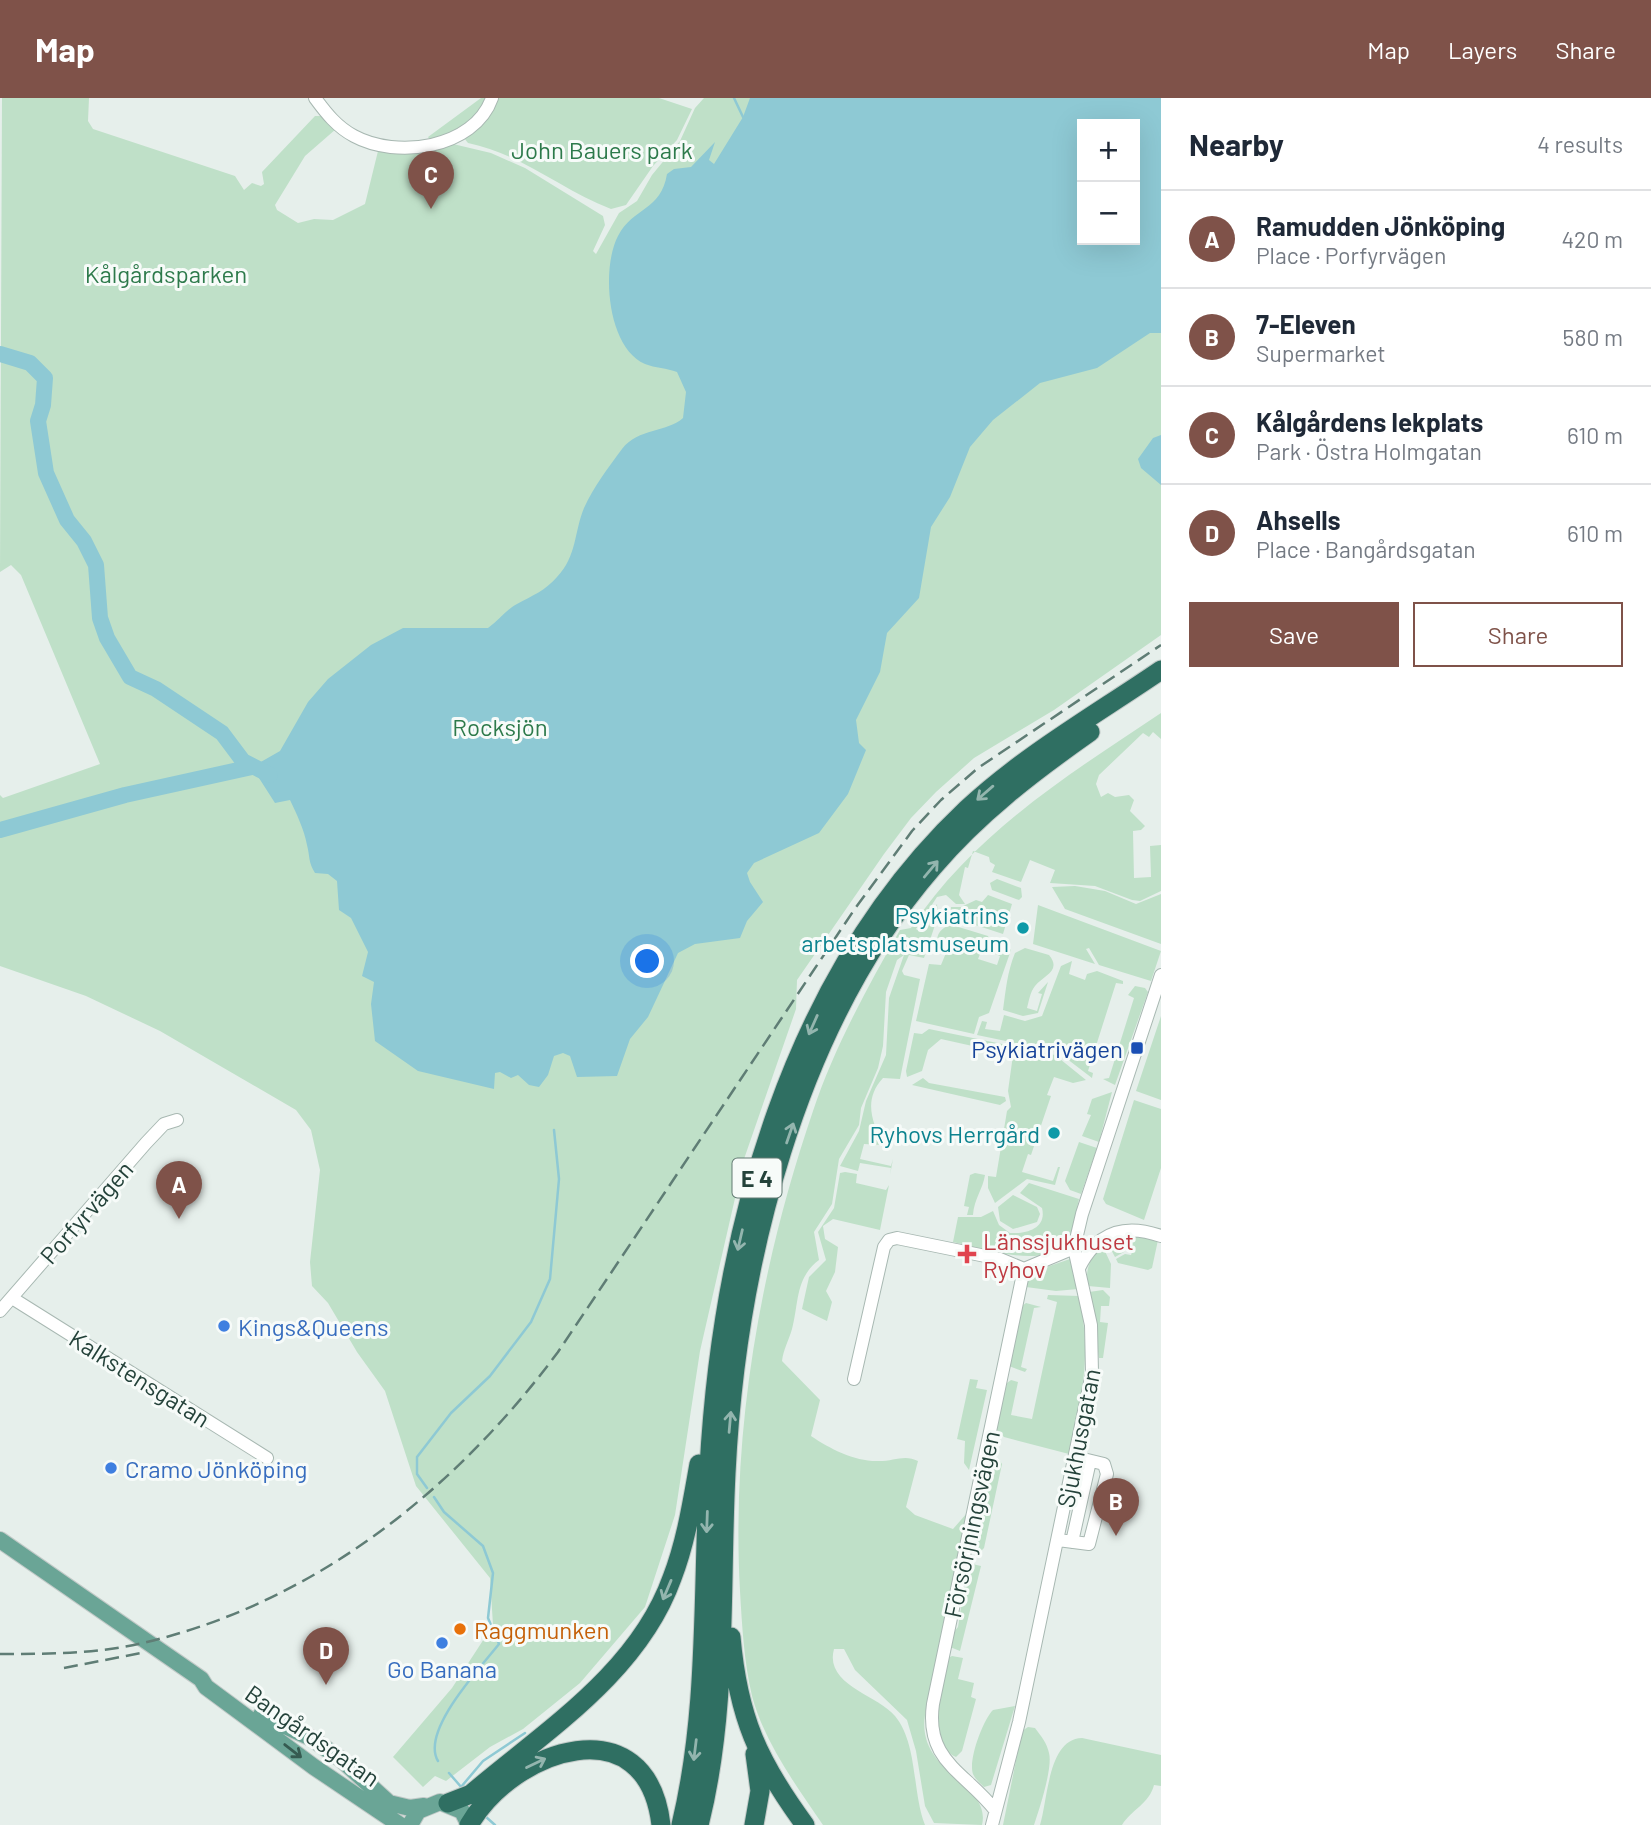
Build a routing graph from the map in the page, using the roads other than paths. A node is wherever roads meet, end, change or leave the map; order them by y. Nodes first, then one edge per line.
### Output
1 (314, 98) edge
2 (492, 98) edge
3 (1161, 670) edge
4 (1161, 686) edge
5 (1161, 975) edge
6 (177, 1120) dead end
7 (1161, 1236) edge
8 (1074, 1248) junction
9 (1079, 1268) junction
10 (1024, 1269) junction
11 (12, 1298) junction
12 (0, 1311) edge
13 (854, 1379) dead end
14 (713, 1405) junction
15 (1075, 1457) junction
16 (267, 1458) dead end
17 (1090, 1461) junction
18 (0, 1539) edge
19 (723, 1539) junction
20 (1058, 1540) junction
21 (1072, 1542) junction
22 (201, 1679) junction
23 (753, 1742) junction
24 (448, 1803) junction
25 (425, 1806) junction
26 (995, 1810) junction
27 (400, 1825) edge
28 (410, 1825) edge
29 (469, 1825) edge
30 (661, 1825) edge
31 (681, 1825) edge
32 (699, 1825) edge
33 (754, 1825) edge
34 (805, 1825) edge
35 (992, 1825) edge

1 - 2 street
3 -> 14 highway, E 4
19 -> 4 highway, E 4
5 - 8 street, Sjukhusgatan
6 - 11 street, Porfyrvägen
7 - 9 street
8 - 9 street, Sjukhusgatan
8 - 10 street
9 - 15 street, Sjukhusgatan
10 - 13 street
10 - 26 street, Försörjningsvägen
11 - 12 street, Porfyrvägen
11 - 16 street, Kalkstensgatan
14 -> 24 highway
14 -> 31 highway, E 4
15 - 17 street
15 - 20 street, Sjukhusgatan
17 - 21 street
17 - 21 street
18 - 22 main road, Bangårdsgatan
19 - 23 highway
19 - 32 highway, E 4
20 - 21 street
20 - 26 street, Sjukhusgatan
22 - 25 main road, Bangårdsgatan
22 -> 27 main road, Bangårdsgatan
23 - 33 highway
23 - 34 highway
24 - 25 main road, Bangårdsgatan
24 - 29 main road
25 - 28 main road
26 - 35 street, Sjukhusgatan
29 -> 30 highway

